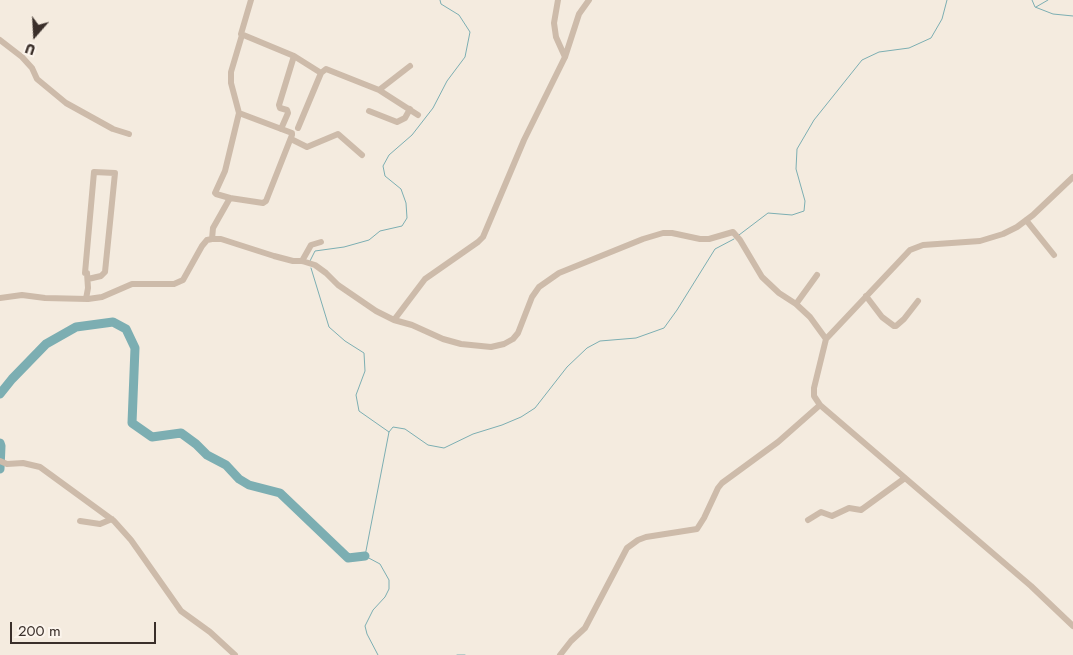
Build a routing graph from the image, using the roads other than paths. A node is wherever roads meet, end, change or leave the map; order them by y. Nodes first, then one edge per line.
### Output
1 (251, 0) edge
2 (558, 0) edge
3 (589, 0) edge
4 (242, 35) junction
5 (0, 40) edge
6 (294, 56) junction
7 (565, 57) junction
8 (410, 66) dead end
9 (321, 73) junction
10 (379, 90) junction
11 (410, 109) junction
12 (369, 111) dead end
13 (239, 113) junction
14 (418, 115) dead end
15 (298, 128) dead end
16 (281, 129) junction
17 (129, 134) dead end
18 (291, 139) junction
19 (362, 155) dead end
20 (1073, 177) edge
21 (230, 198) junction
22 (1026, 220) junction
23 (212, 239) junction
24 (321, 242) dead end
25 (1054, 255) dead end
26 (304, 262) junction
27 (817, 275) dead end
28 (88, 279) junction
29 (866, 296) junction
30 (0, 298) edge
31 (86, 299) junction
32 (918, 301) dead end
33 (796, 304) junction
34 (394, 320) junction
35 (826, 340) junction
36 (820, 405) junction
37 (4, 462) edge
38 (905, 478) junction
39 (112, 519) junction
40 (808, 520) dead end
41 (80, 521) dead end
42 (1073, 626) edge
43 (235, 655) edge
44 (560, 655) edge

1 - 4 street
2 - 7 street
3 - 7 street
4 - 6 street
4 - 13 street
5 - 17 street
6 - 9 street
6 - 16 street
7 - 34 street
8 - 10 street
9 - 10 street
9 - 15 street
10 - 11 street
11 - 12 street
11 - 14 street
13 - 16 street
13 - 21 street
16 - 18 street
18 - 19 street
18 - 21 street
20 - 22 street
21 - 23 street
22 - 25 street
22 - 29 street
23 - 26 street
23 - 31 street
24 - 26 street
26 - 34 street
27 - 33 street
28 - 28 street
28 - 31 street
29 - 32 street
29 - 35 street
30 - 31 street
33 - 34 street
33 - 35 street
35 - 36 street
36 - 38 street
36 - 44 street
37 - 39 street
38 - 40 street
38 - 42 street
39 - 41 street
39 - 43 street

